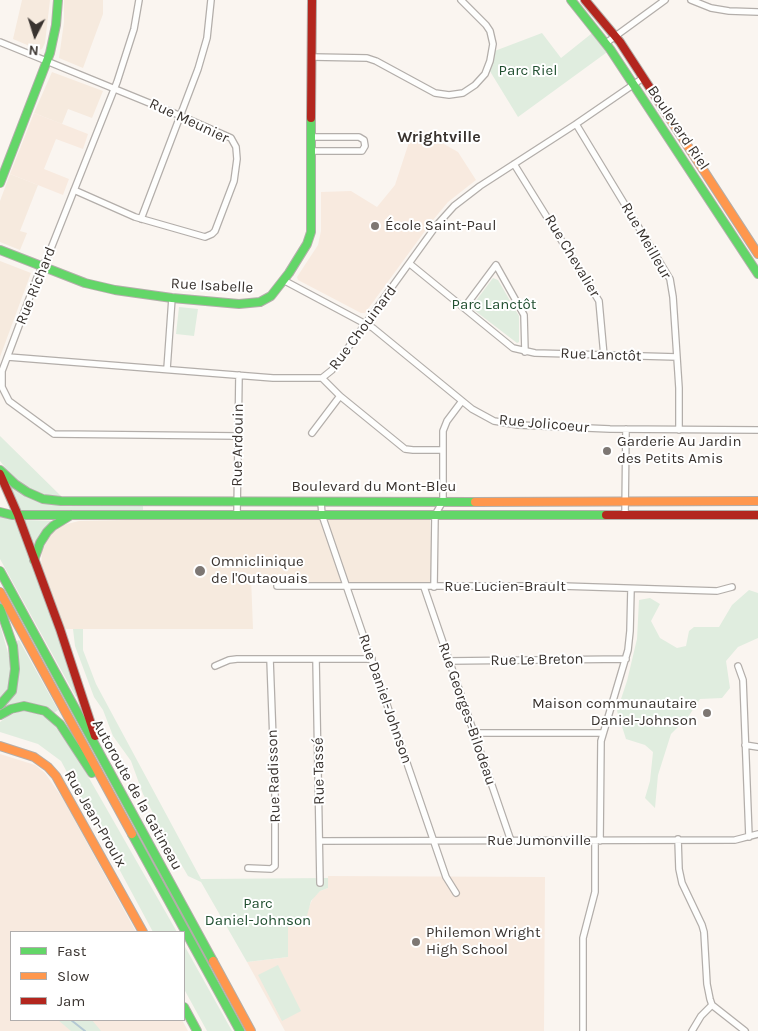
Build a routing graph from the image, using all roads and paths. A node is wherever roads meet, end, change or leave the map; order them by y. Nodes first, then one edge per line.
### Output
1 (58, 0) edge
2 (139, 0) edge
3 (211, 0) edge
4 (312, 0) edge
5 (461, 0) edge
6 (571, 0) edge
7 (585, 0) edge
8 (665, 0) edge
9 (690, 0) edge
10 (758, 12) edge
11 (615, 36) junction
12 (0, 42) edge
13 (606, 43) junction
14 (312, 57) junction
15 (47, 61) junction
16 (643, 78) junction
17 (633, 85) junction
18 (114, 87) junction
19 (181, 116) junction
20 (576, 124) junction
21 (312, 137) junction
22 (312, 151) junction
23 (514, 164) junction
24 (0, 183) edge
25 (74, 190) junction
26 (141, 220) junction
27 (753, 246) junction
28 (0, 250) edge
29 (744, 252) junction
30 (758, 254) edge
31 (410, 264) junction
32 (43, 266) junction
33 (758, 274) edge
34 (285, 281) junction
35 (172, 298) junction
36 (464, 308) junction
37 (366, 324) junction
38 (525, 352) junction
39 (604, 356) junction
40 (8, 357) junction
41 (678, 357) junction
42 (167, 370) junction
43 (239, 375) junction
44 (322, 378) junction
45 (340, 396) junction
46 (462, 401) junction
47 (626, 429) junction
48 (679, 430) junction
49 (758, 430) edge
50 (312, 433) dead end
51 (238, 436) junction
52 (443, 450) junction
53 (0, 470) edge
54 (0, 474) edge
55 (238, 500) junction
56 (758, 500) edge
57 (443, 501) junction
58 (321, 502) junction
59 (364, 502) junction
60 (625, 502) junction
61 (0, 512) edge
62 (237, 514) junction
63 (18, 515) junction
64 (71, 515) junction
65 (322, 515) junction
66 (364, 515) junction
67 (435, 515) junction
68 (625, 516) junction
69 (758, 516) edge
70 (34, 560) junction
71 (0, 571) edge
72 (277, 586) dead end
73 (347, 587) junction
74 (424, 587) junction
75 (434, 587) junction
76 (732, 587) dead end
77 (631, 589) junction
78 (0, 592) edge
79 (0, 608) edge
80 (270, 659) junction
81 (316, 659) junction
82 (372, 660) junction
83 (626, 660) junction
84 (448, 661) junction
85 (215, 666) dead end
86 (738, 666) dead end
87 (0, 705) edge
88 (0, 715) edge
89 (474, 733) junction
90 (603, 733) junction
91 (746, 745) junction
92 (0, 746) edge
93 (758, 747) edge
94 (104, 763) junction
95 (122, 816) junction
96 (758, 834) edge
97 (749, 837) junction
98 (434, 840) junction
99 (678, 840) junction
100 (320, 841) junction
101 (511, 841) junction
102 (598, 841) junction
103 (248, 868) dead end
104 (320, 883) dead end
105 (456, 893) dead end
106 (142, 931) edge
107 (712, 1005) junction
108 (185, 1009) edge
109 (197, 1031) edge
110 (240, 1031) edge
111 (251, 1031) edge
112 (583, 1031) edge
113 (692, 1031) edge
114 (745, 1031) edge

1 - 15 main road
2 - 18 street, Rue Richard
3 - 19 street
4 - 14 main road, Rue Isabelle
5 - 14 street
6 - 13 main road, Boulevard Riel
7 - 11 main road, Boulevard Riel
8 - 11 street
9 - 10 street
11 - 13 street
11 - 16 main road, Boulevard Riel
12 - 15 street, Rue Meunier
13 - 17 main road, Boulevard Riel
14 - 21 main road, Rue Isabelle
15 - 18 street, Rue Meunier
15 - 24 main road
16 - 17 street, Rue Chouinard
16 - 27 main road, Boulevard Riel
17 - 20 street, Rue Chouinard
17 - 29 main road, Boulevard Riel
18 - 19 street, Rue Meunier
18 - 25 street, Rue Richard
19 - 26 street
19 - 26 street, Rue Meunier
20 - 23 street, Rue Chouinard
20 - 41 street, Rue Meilleur
21 - 22 main road, Rue Isabelle
21 - 22 street
22 - 34 main road, Rue Isabelle
23 - 31 street, Rue Chouinard
23 - 39 street, Rue Chevalier
25 - 26 street, Rue Meunier
25 - 32 street, Rue Richard
27 - 29 main road
27 - 30 main road, Boulevard Riel
28 - 32 main road, Rue Isabelle
29 - 33 main road, Boulevard Riel
31 - 36 street, Rue Lanctôt
31 - 37 street, Rue Chouinard
32 - 35 main road, Rue Isabelle
32 - 40 street, Rue Richard
34 - 35 main road, Rue Isabelle
34 - 37 street, Rue Jolicoeur
35 - 42 street
36 - 38 street, Rue Lanctôt
36 - 38 street
37 - 44 street, Rue Chouinard
37 - 46 street, Rue Jolicoeur
38 - 39 street, Rue Lanctôt
39 - 41 street, Rue Lanctôt
40 - 42 street, Rue Chouinard
40 - 51 street, Rue Richard
41 - 48 street, Rue Meilleur
42 - 43 street, Rue Chouinard
43 - 44 street, Rue Chouinard
43 - 51 street, Rue Ardouin
44 - 45 street
45 - 50 street
45 - 52 street
46 - 47 street, Rue Jolicoeur
46 - 52 street
47 - 48 street, Rue Jolicoeur
47 - 60 street
48 - 49 street, Rue Jolicoeur
51 - 55 street, Rue Ardouin
52 - 57 street
53 - 55 main road, Boulevard du Mont-Bleu
54 - 63 main road
55 - 58 main road, Boulevard du Mont-Bleu
55 - 62 street, Rue Ardouin
56 - 60 main road, Boulevard du Mont-Bleu
57 - 59 main road, Boulevard du Mont-Bleu
57 - 60 main road, Boulevard du Mont-Bleu
57 - 67 street
58 - 59 main road, Boulevard du Mont-Bleu
58 - 65 street, Rue Daniel-Johnson
59 - 66 main road
60 - 68 street
61 - 63 main road, Boulevard du Mont-Bleu
62 - 64 main road, Boulevard du Mont-Bleu
62 - 65 main road, Boulevard du Mont-Bleu
63 - 64 main road, Boulevard du Mont-Bleu
63 - 70 main road
64 - 70 main road
65 - 66 main road, Boulevard du Mont-Bleu
65 - 73 street, Rue Daniel-Johnson
66 - 67 main road, Boulevard du Mont-Bleu
67 - 68 main road, Boulevard du Mont-Bleu
67 - 75 street
68 - 69 main road, Boulevard du Mont-Bleu
70 - 94 main road
71 - 94 main road, Autoroute de la Gatineau
72 - 73 street, Rue Lucien-Brault
73 - 74 street, Rue Lucien-Brault
73 - 82 street, Rue Daniel-Johnson
74 - 75 street, Rue Lucien-Brault
74 - 84 street, Rue Georges-Bilodeau
75 - 77 street, Rue Lucien-Brault
76 - 77 street, Rue Lucien-Brault
77 - 83 street
78 - 95 main road, Autoroute de la Gatineau
79 - 87 main road
80 - 81 street
80 - 85 street
80 - 103 street, Rue Radisson
81 - 82 street
81 - 100 street, Rue Tassé
82 - 98 street, Rue Daniel-Johnson
83 - 84 street, Rue Le Breton
83 - 90 street
84 - 89 street, Rue Georges-Bilodeau
86 - 91 street
88 - 95 main road
89 - 90 street
89 - 101 street, Rue Georges-Bilodeau
90 - 102 street
91 - 93 street
91 - 97 street
92 - 106 main road, Rue Jean-Proulx
94 - 111 main road, Autoroute de la Gatineau
95 - 110 main road, Autoroute de la Gatineau
96 - 97 street, Rue Jumonville
97 - 99 street, Rue Jumonville
98 - 100 street, Rue Jumonville
98 - 101 street, Rue Jumonville
98 - 105 street, Rue Daniel-Johnson
99 - 102 street, Rue Jumonville
99 - 107 street
100 - 104 street, Rue Tassé
101 - 102 street, Rue Jumonville
102 - 112 street
107 - 113 street
107 - 114 street
108 - 109 main road

